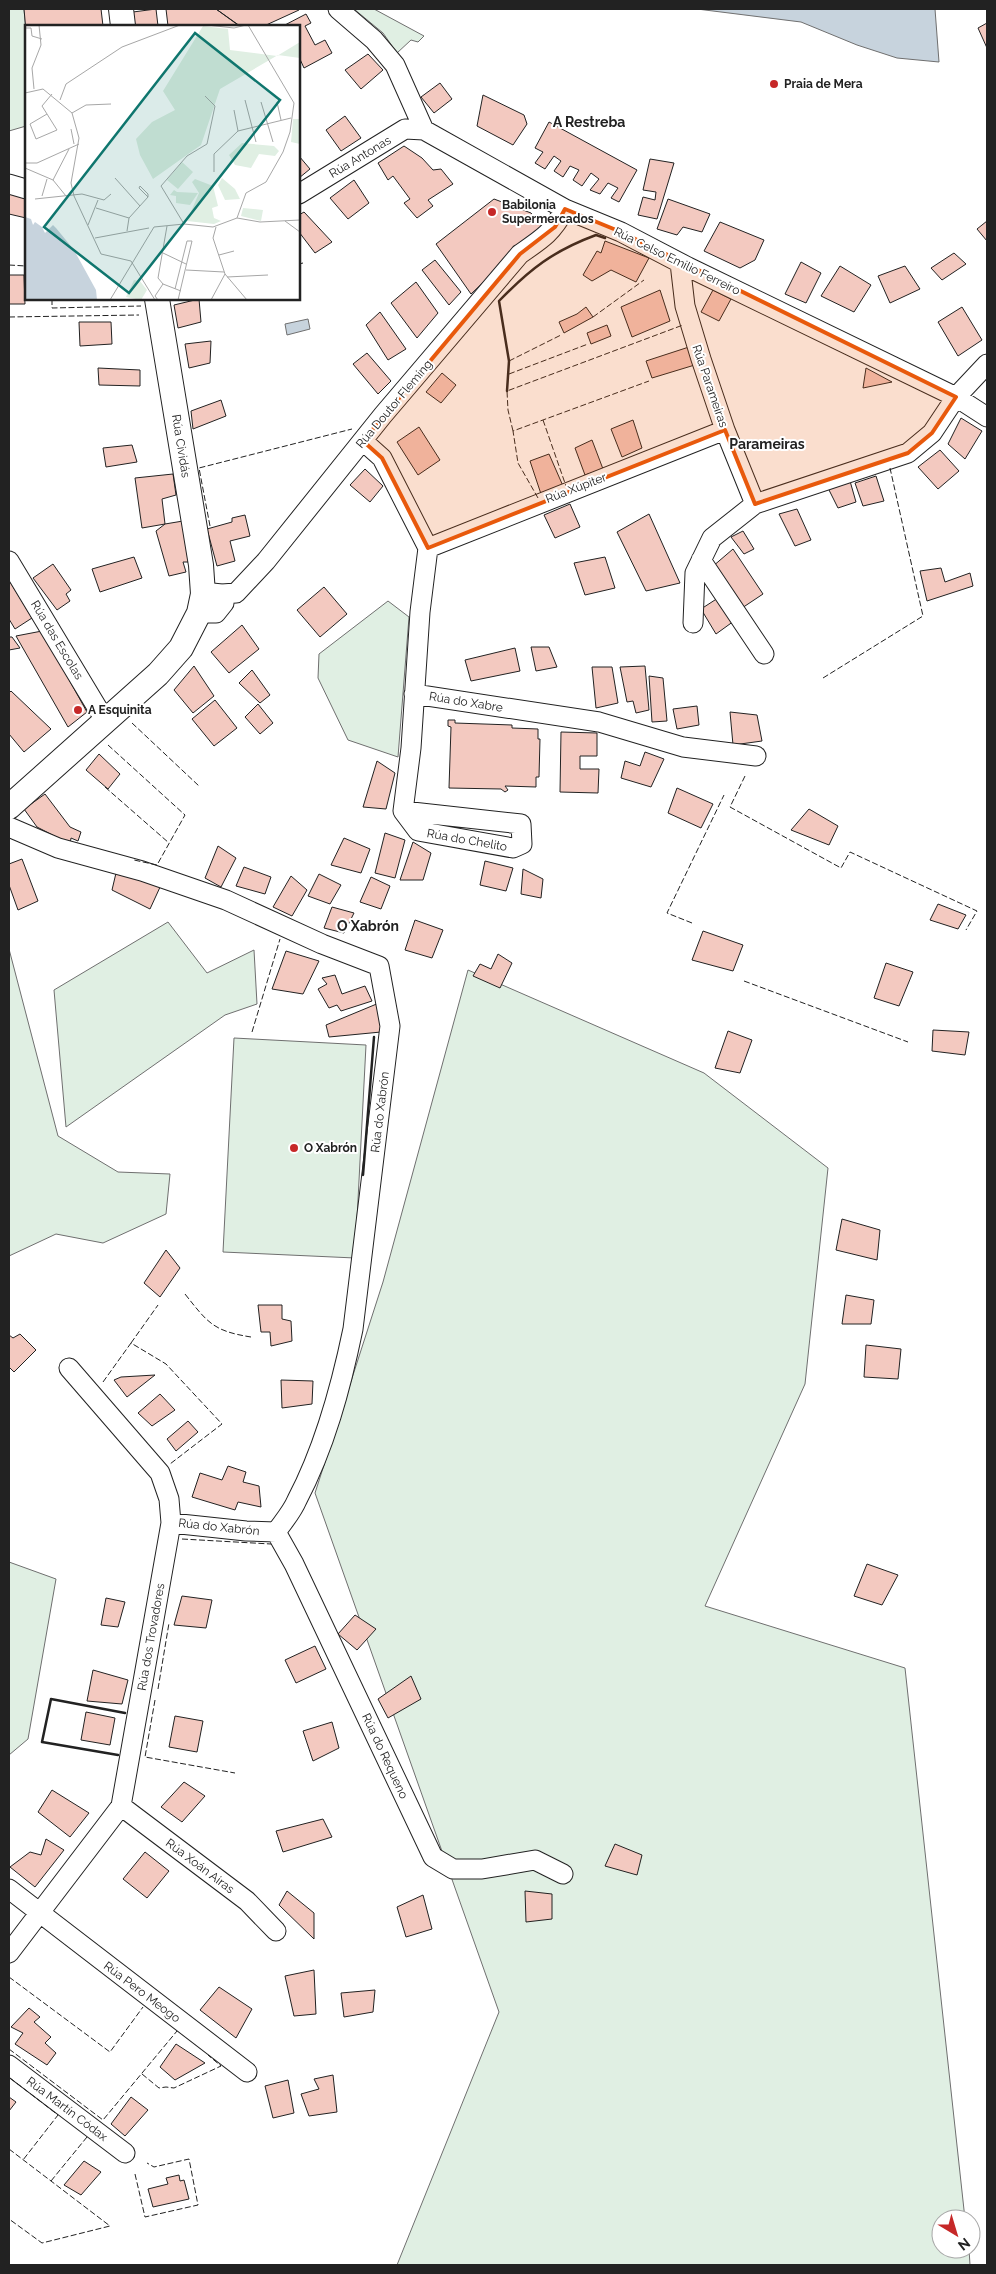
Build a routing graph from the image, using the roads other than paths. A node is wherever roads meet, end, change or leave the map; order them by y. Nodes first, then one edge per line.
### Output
1 (121, 9) edge
2 (338, 9) edge
3 (123, 25) edge
4 (424, 130) junction
5 (9, 184) edge
6 (25, 189) edge
7 (300, 193) edge
8 (565, 209) junction
9 (680, 263) junction
10 (157, 300) edge
11 (987, 364) edge
12 (956, 397) junction
13 (987, 417) edge
14 (725, 430) junction
15 (363, 441) junction
16 (755, 504) junction
17 (428, 548) junction
18 (701, 560) junction
19 (9, 561) edge
20 (208, 600) junction
21 (693, 623) dead end
22 (764, 654) dead end
23 (414, 694) junction
24 (106, 719) junction
25 (756, 756) dead end
26 (9, 807) edge
27 (403, 811) junction
28 (9, 827) edge
29 (69, 1368) dead end
30 (171, 1523) junction
31 (276, 1532) junction
32 (121, 1806) junction
33 (563, 1874) dead end
34 (9, 1889) edge
35 (38, 1913) junction
36 (276, 1931) dead end
37 (9, 1953) edge
38 (9, 2065) edge
39 (247, 2072) dead end
40 (125, 2154) dead end

1 - 3 main road
2 - 4 street
4 - 7 street, Rúa Antonas
4 - 8 street, Rúa Celso Emilio Ferreiro
5 - 6 street
8 - 9 street, Rúa Celso Emilio Ferreiro
8 - 15 street, Rúa Doutor Fleming
9 - 12 street, Rúa Celso Emilio Ferreiro
9 - 14 street, Rúa Parameiras
10 - 20 main road, Rúa Cividás
11 - 12 street
12 - 13 street, Rúa Celso Emilio Ferreiro
12 - 16 street
14 - 16 street, Rúa Parameiras
14 - 17 street, Rúa Xúpiter
15 - 17 street
15 - 20 street, Rúa Doutor Fleming
16 - 18 street
17 - 23 street, Rúa do Xabre
18 - 21 street
18 - 22 street
19 - 24 street, Rúa das Escolas
20 - 24 main road
23 - 25 street, Rúa do Xabre
23 - 27 street
24 - 26 main road
27 - 27 street, Rúa do Chelito
28 - 31 street, Rúa do Xabrón
29 - 30 street, Rúa dos Trovadores
30 - 31 street, Rúa do Xabrón
30 - 32 street, Rúa dos Trovadores
31 - 33 street, Rúa do Requeno
32 - 35 street, Rúa dos Trovadores
32 - 36 street, Rúa Xoán Airas
34 - 35 street
35 - 37 street, Rúa dos Trovadores
35 - 39 street, Rúa Pero Meogo
38 - 40 street, Rúa Martín Códax

